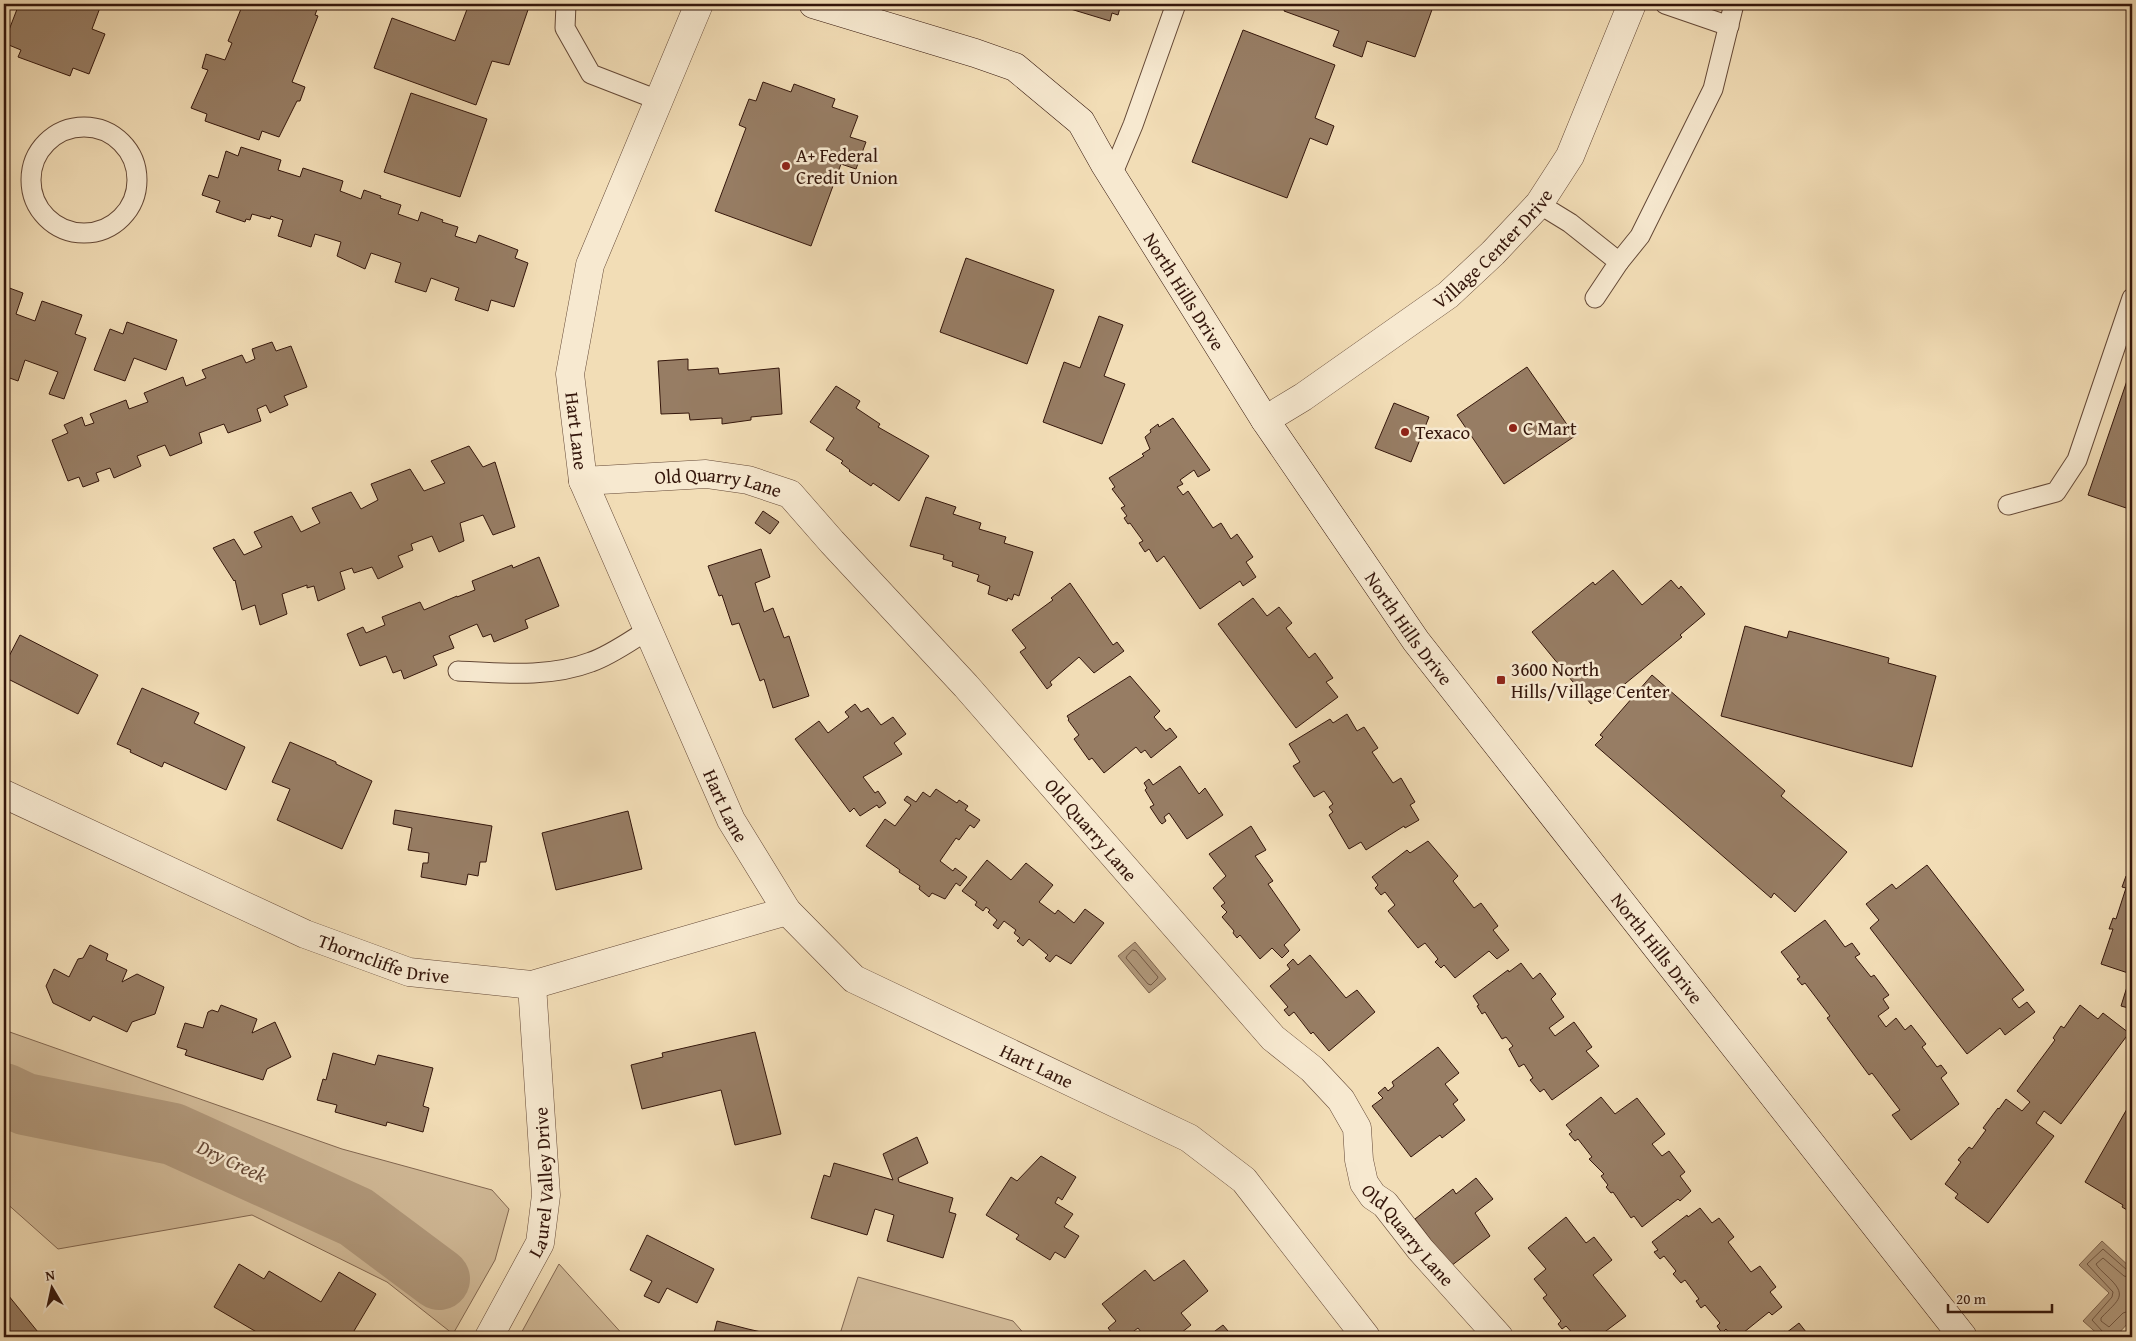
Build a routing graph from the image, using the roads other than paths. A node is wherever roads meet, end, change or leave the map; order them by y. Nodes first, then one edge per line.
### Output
1 (566, 4) edge
2 (699, 4) edge
3 (813, 4) edge
4 (1176, 4) edge
5 (1632, 4) edge
6 (1664, 4) edge
7 (1734, 4) edge
8 (1729, 26) junction
9 (658, 100) junction
10 (1112, 175) junction
11 (32, 193) joint
12 (1539, 204) junction
13 (1619, 262) junction
14 (1594, 298) dead end
15 (2132, 298) edge
16 (1265, 420) junction
17 (582, 481) junction
18 (2008, 505) dead end
19 (648, 630) junction
20 (458, 671) dead end
21 (4, 794) edge
22 (787, 911) junction
23 (532, 985) junction
24 (489, 1337) edge
25 (1366, 1337) edge
26 (1500, 1337) edge
27 (1963, 1337) edge

1 - 9 lane
2 - 9 street, Hart Lane
3 - 10 street, North Hills Drive
4 - 10 lane
5 - 12 street, Village Center Drive
6 - 8 lane
7 - 8 lane
8 - 13 lane
9 - 17 street, Hart Lane
10 - 16 street, North Hills Drive
11 - 11 lane
12 - 13 lane
12 - 16 street, Village Center Drive
13 - 14 lane
15 - 18 lane
16 - 27 street, North Hills Drive
17 - 19 street, Hart Lane
17 - 26 street, Old Quarry Lane
19 - 20 lane
19 - 22 street, Hart Lane
21 - 23 street, Thorncliffe Drive
22 - 23 street, Thorncliffe Drive
22 - 25 street, Hart Lane
23 - 24 street, Laurel Valley Drive

